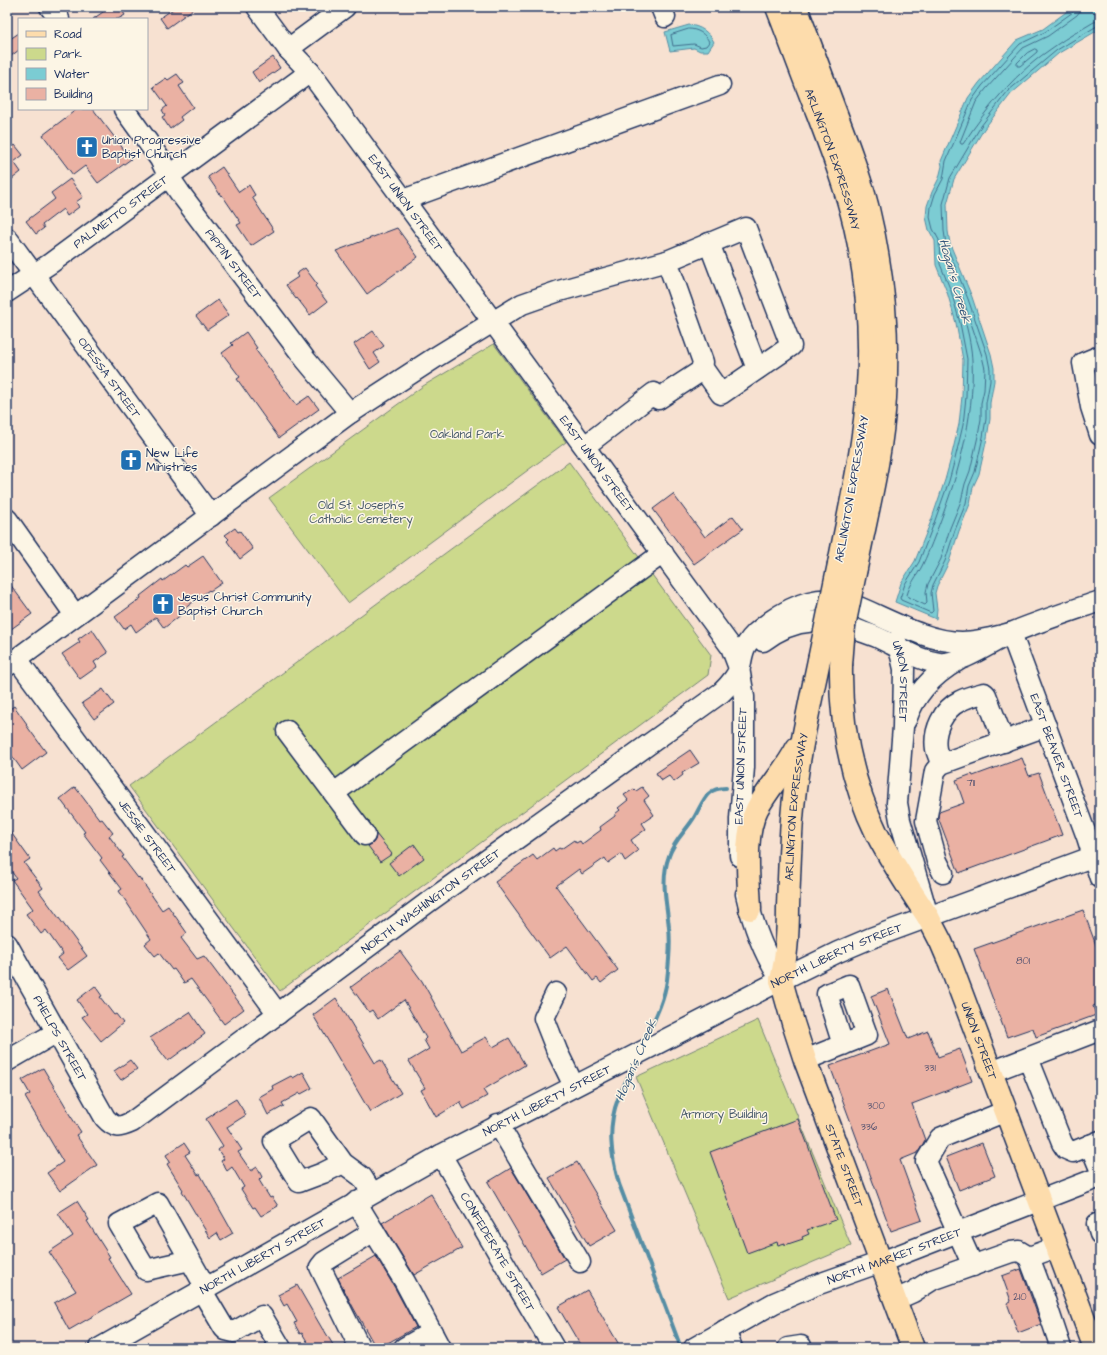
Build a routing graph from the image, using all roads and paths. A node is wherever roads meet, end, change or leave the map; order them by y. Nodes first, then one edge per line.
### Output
1 (50, 7) edge
2 (257, 7) edge
3 (345, 7) edge
4 (778, 7) edge
5 (796, 7) edge
6 (58, 18) edge
7 (288, 49) junction
8 (310, 72) junction
9 (720, 85) dead end
10 (125, 110) edge
11 (169, 177) junction
12 (404, 200) junction
13 (7, 238) edge
14 (709, 243) junction
15 (667, 261) junction
16 (33, 274) junction
17 (7, 292) edge
18 (877, 319) junction
19 (493, 322) junction
20 (1092, 360) edge
21 (702, 367) junction
22 (757, 369) junction
23 (350, 413) junction
24 (1100, 435) edge
25 (585, 446) junction
26 (211, 516) junction
27 (7, 520) edge
28 (663, 553) junction
29 (847, 566) junction
30 (1100, 601) edge
31 (75, 615) junction
32 (879, 616) junction
33 (1011, 633) junction
34 (899, 648) junction
35 (962, 658) junction
36 (12, 662) edge
37 (740, 668) junction
38 (1046, 726) junction
39 (903, 727) junction
40 (287, 731) dead end
41 (804, 734) junction
42 (1004, 742) junction
43 (941, 764) junction
44 (334, 793) junction
45 (365, 835) dead end
46 (1096, 855) edge
47 (943, 873) dead end
48 (1100, 878) edge
49 (750, 909) junction
50 (928, 917) junction
51 (7, 944) edge
52 (817, 962) junction
53 (781, 980) junction
54 (556, 993) dead end
55 (278, 1014) junction
56 (1100, 1030) edge
57 (57, 1032) junction
58 (1028, 1058) junction
59 (805, 1060) junction
60 (7, 1061) edge
61 (991, 1072) junction
62 (574, 1086) junction
63 (1006, 1112) junction
64 (498, 1124) junction
65 (117, 1127) joint
66 (1095, 1143) edge
67 (441, 1155) junction
68 (343, 1163) dead end
69 (1100, 1168) edge
70 (1100, 1177) edge
71 (364, 1197) junction
72 (1040, 1200) junction
73 (1100, 1223) edge
74 (374, 1231) junction
75 (958, 1232) junction
76 (1100, 1234) edge
77 (1057, 1247) junction
78 (1029, 1257) junction
79 (190, 1260) dead end
80 (580, 1262) dead end
81 (881, 1262) junction
82 (973, 1266) junction
83 (204, 1289) junction
84 (895, 1300) junction
85 (728, 1339) edge
86 (436, 1340) edge
87 (122, 1342) edge
88 (100, 1348) edge
89 (281, 1348) edge
90 (360, 1348) edge
91 (404, 1348) edge
92 (554, 1348) edge
93 (694, 1348) edge
94 (914, 1348) edge
95 (1060, 1348) edge
96 (1095, 1348) edge

1 - 6 street
2 - 7 street, EAST UNION STREET
3 - 7 street
4 - 18 main road, ARLINGTON EXPRESSWAY
5 - 18 main road, ARLINGTON EXPRESSWAY
7 - 8 street, EAST UNION STREET
8 - 11 street, PALMETTO STREET
8 - 12 street, EAST UNION STREET
9 - 12 street
10 - 11 street, PIPPIN STREET
11 - 16 street, PALMETTO STREET
11 - 23 street, PIPPIN STREET
12 - 19 street, EAST UNION STREET
13 - 16 street, ODESSA STREET
14 - 15 street
14 - 22 street
14 - 22 street
15 - 19 street
15 - 21 street
16 - 17 street, PALMETTO STREET
16 - 26 street, ODESSA STREET
18 - 29 main road, ARLINGTON EXPRESSWAY
19 - 23 street
19 - 25 street, EAST UNION STREET
20 - 24 street
21 - 22 street
21 - 25 street
23 - 26 street
25 - 28 street, EAST UNION STREET
26 - 31 street
27 - 31 street
28 - 37 street, EAST UNION STREET
28 - 44 street
29 - 41 main road, ARLINGTON EXPRESSWAY, bridge
29 - 50 main road, ARLINGTON EXPRESSWAY, bridge
30 - 33 street, NORTH WASHINGTON STREET
31 - 36 street
32 - 33 street, NORTH WASHINGTON STREET
32 - 34 street, UNION STREET
32 - 37 street, NORTH WASHINGTON STREET
33 - 35 street, NORTH WASHINGTON STREET
33 - 38 street, EAST BEAVER STREET
34 - 35 street, NORTH WASHINGTON STREET
34 - 37 street, NORTH WASHINGTON STREET
34 - 39 street, UNION STREET
35 - 39 street, UNION STREET
36 - 55 street, JESSIE STREET
37 - 49 street, EAST UNION STREET
37 - 55 street, NORTH WASHINGTON STREET
38 - 42 street
38 - 46 street, EAST BEAVER STREET
39 - 50 street, UNION STREET
40 - 44 street
41 - 49 main road
41 - 53 main road, ARLINGTON EXPRESSWAY
42 - 43 street
42 - 43 street
43 - 47 street
44 - 45 street
46 - 48 street, EAST BEAVER STREET
46 - 50 street, NORTH LIBERTY STREET
49 - 53 street, EAST UNION STREET
50 - 52 street, NORTH LIBERTY STREET
50 - 61 main road, UNION STREET
51 - 57 street, PHELPS STREET
52 - 53 street, NORTH LIBERTY STREET
52 - 59 street
53 - 59 main road, STATE STREET
53 - 62 street, NORTH LIBERTY STREET
54 - 62 street
55 - 65 street, NORTH WASHINGTON STREET
56 - 58 street
57 - 60 street
57 - 65 street, PHELPS STREET
58 - 61 street
58 - 66 street
59 - 81 main road, STATE STREET
61 - 63 main road, UNION STREET
62 - 64 street, NORTH LIBERTY STREET
63 - 72 main road, UNION STREET
63 - 75 street
64 - 67 street, NORTH LIBERTY STREET
64 - 80 street
66 - 69 street
67 - 71 street, NORTH LIBERTY STREET
67 - 92 street, CONFEDERATE STREET
68 - 71 street
70 - 72 street, NORTH MARKET STREET
71 - 74 street
71 - 83 street, NORTH LIBERTY STREET
72 - 75 street, NORTH MARKET STREET
72 - 77 main road, UNION STREET
73 - 76 street
74 - 86 street
74 - 90 street
75 - 81 street, NORTH MARKET STREET
75 - 82 street
77 - 78 street
77 - 96 main road, UNION STREET
78 - 82 street
78 - 95 street
79 - 83 street
81 - 84 main road, STATE STREET
81 - 85 street, NORTH MARKET STREET
82 - 84 street
83 - 87 street, NORTH LIBERTY STREET
83 - 89 street
84 - 94 main road, STATE STREET
85 - 93 street, NORTH MARKET STREET
86 - 91 street
87 - 88 street, NORTH LIBERTY STREET

